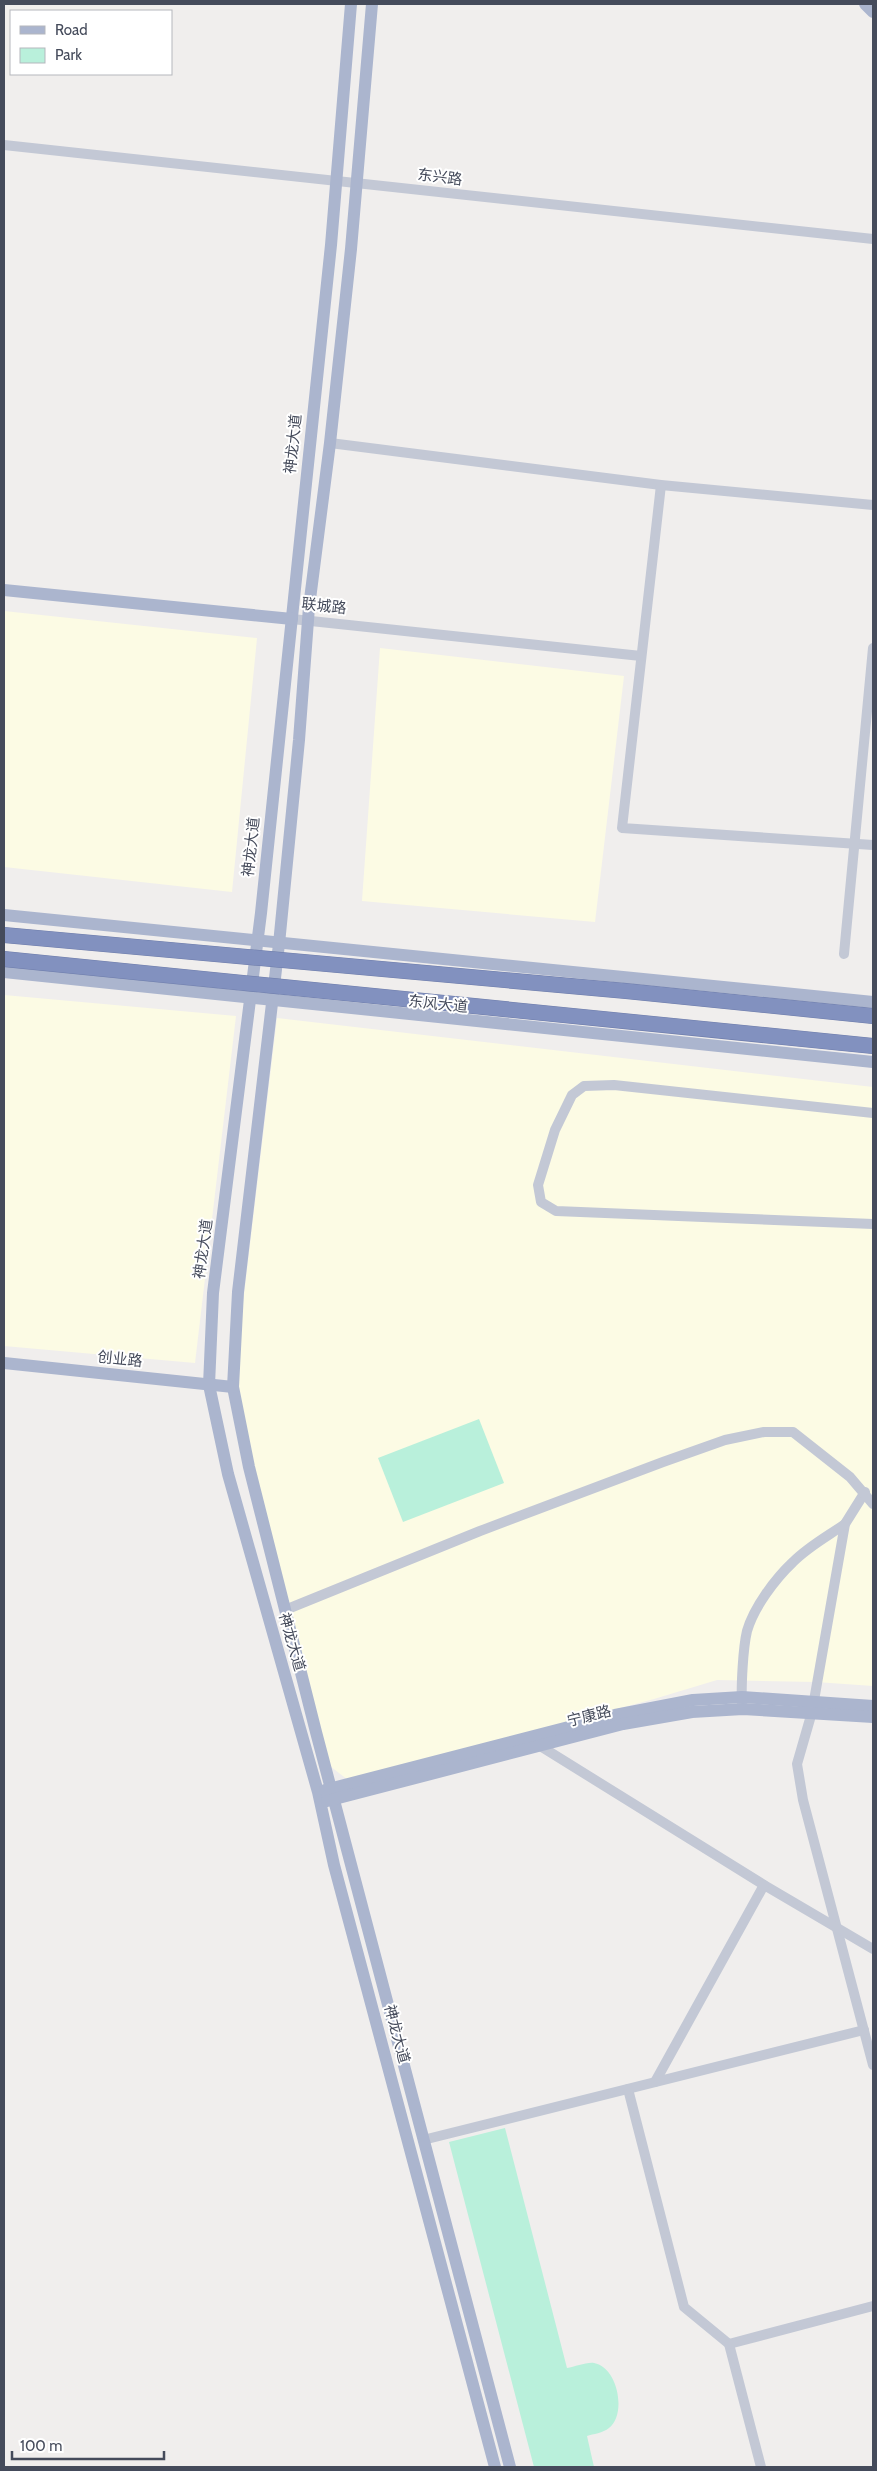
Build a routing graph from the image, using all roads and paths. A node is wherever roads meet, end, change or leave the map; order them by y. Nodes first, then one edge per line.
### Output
1 (351, 4) edge
2 (372, 4) edge
3 (865, 4) edge
4 (873, 12) edge
5 (4, 145) edge
6 (336, 180) junction
7 (356, 183) junction
8 (873, 239) edge
9 (330, 442) junction
10 (661, 485) junction
11 (873, 505) edge
12 (4, 590) edge
13 (292, 619) junction
14 (308, 621) junction
15 (873, 648) edge
16 (641, 656) junction
17 (854, 845) junction
18 (873, 845) edge
19 (4, 914) edge
20 (4, 935) edge
21 (257, 941) junction
22 (278, 944) junction
23 (844, 954) dead end
24 (4, 959) edge
25 (4, 972) edge
26 (251, 997) junction
27 (271, 999) junction
28 (873, 1002) edge
29 (873, 1016) edge
30 (873, 1046) edge
31 (873, 1062) edge
32 (873, 1113) edge
33 (873, 1224) edge
34 (4, 1363) edge
35 (209, 1385) junction
36 (233, 1387) junction
37 (865, 1492) junction
38 (873, 1504) edge
39 (845, 1524) junction
40 (285, 1610) junction
41 (742, 1703) junction
42 (813, 1706) junction
43 (873, 1706) edge
44 (873, 1717) edge
45 (528, 1738) junction
46 (539, 1745) junction
47 (333, 1793) junction
48 (319, 1797) junction
49 (764, 1885) junction
50 (838, 1929) junction
51 (873, 1949) edge
52 (864, 2030) junction
53 (873, 2065) edge
54 (655, 2082) junction
55 (628, 2088) junction
56 (423, 2140) junction
57 (873, 2306) edge
58 (729, 2344) junction
59 (495, 2467) edge
60 (510, 2467) edge
61 (761, 2467) edge

1 - 6 main road, 神龙大道
2 - 7 main road, 神龙大道
3 - 4 main road
5 - 6 street, 东兴路
6 - 7 street, 东兴路
6 - 13 main road, 神龙大道
7 - 8 street, 东兴路
7 - 9 main road, 神龙大道
9 - 10 street
9 - 14 main road, 神龙大道
10 - 11 street
10 - 16 street
12 - 13 main road, 联城路
13 - 14 street, 联城路
13 - 21 main road, 神龙大道
14 - 16 street, 联城路
14 - 22 main road, 神龙大道
15 - 17 street
16 - 17 street
17 - 18 street
17 - 23 street
19 - 21 main road
20 - 29 highway, 东风大道, bridge
21 - 22 main road
21 - 26 main road, 神龙大道
22 - 27 main road, 神龙大道
22 - 28 main road
24 - 30 highway, 东风大道, bridge
25 - 26 main road
26 - 27 main road
26 - 35 main road, 神龙大道
27 - 31 main road
27 - 36 main road, 神龙大道
32 - 33 street
34 - 35 main road, 创业路
35 - 36 main road, 创业路
35 - 48 main road, 神龙大道
36 - 40 main road, 神龙大道
37 - 38 street
37 - 39 street
37 - 40 street
39 - 41 street
39 - 42 street
40 - 47 main road, 神龙大道
41 - 42 main road, 宁康路
41 - 45 main road
41 - 46 main road, 宁康路
42 - 43 main road
42 - 44 main road, 宁康路
42 - 50 street
45 - 46 street
45 - 47 main road
46 - 47 main road, 宁康路
46 - 49 street
47 - 48 main road, 宁康路
47 - 56 main road, 神龙大道
48 - 59 main road, 神龙大道
49 - 50 street
49 - 54 street
50 - 51 street
50 - 52 street
52 - 53 street
52 - 54 street
54 - 55 street
55 - 56 street
55 - 58 street
56 - 60 main road, 神龙大道
57 - 58 street
58 - 61 street

